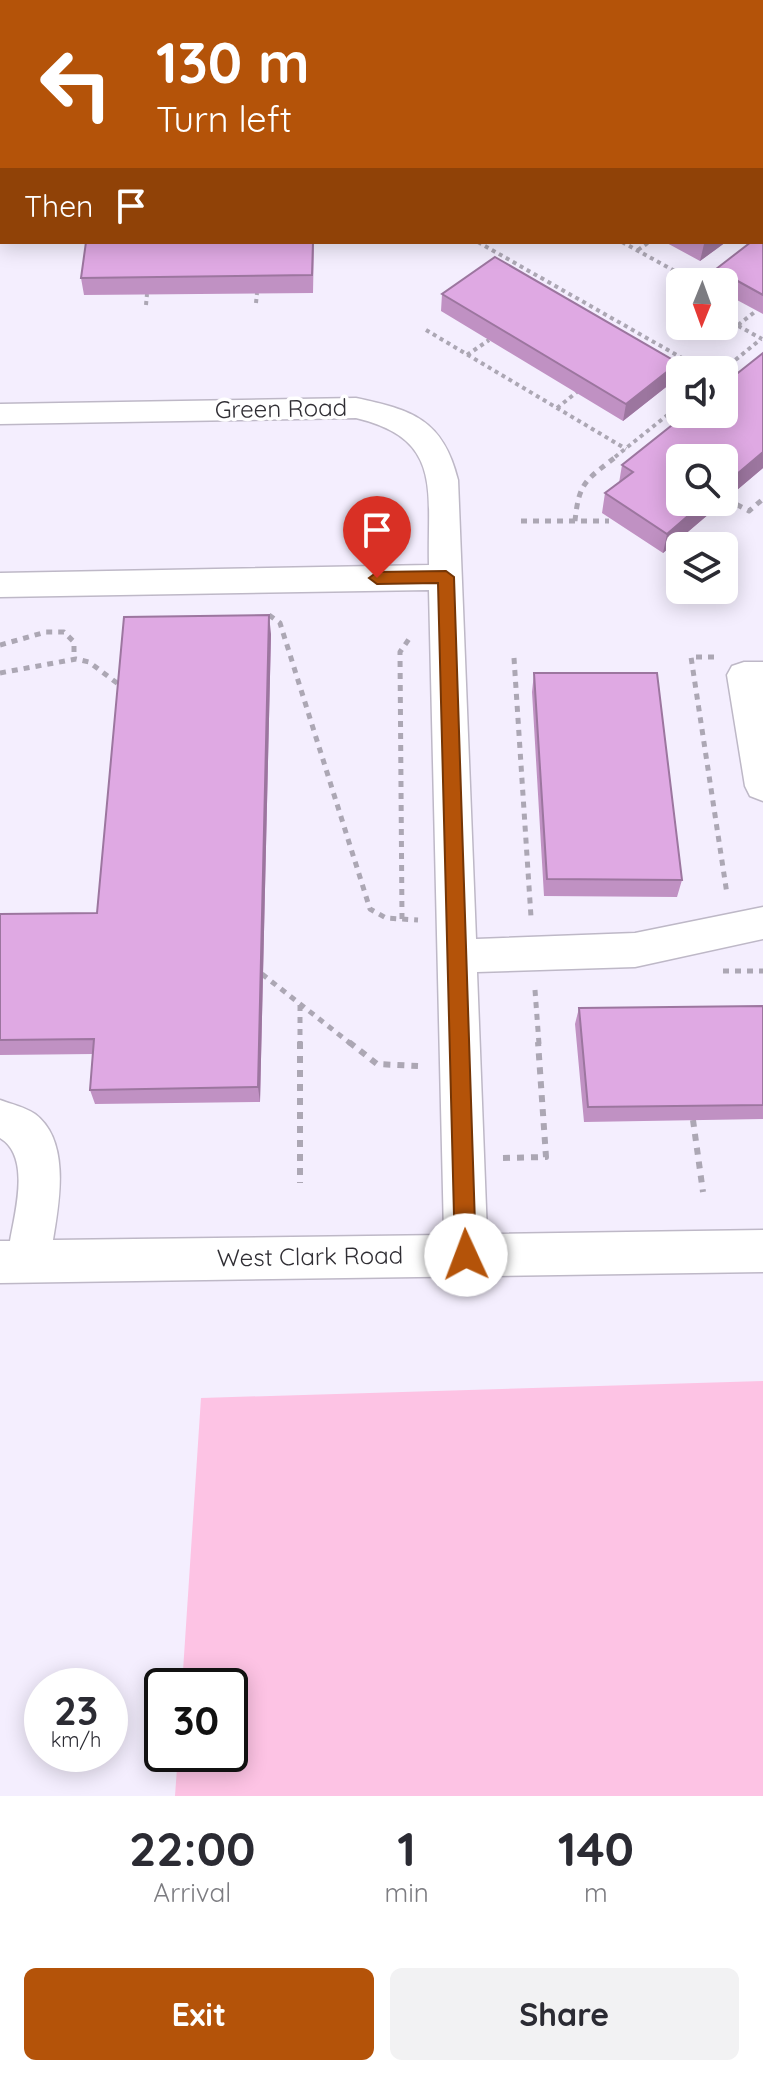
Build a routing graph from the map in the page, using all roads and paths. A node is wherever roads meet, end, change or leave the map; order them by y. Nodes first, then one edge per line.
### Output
1 (482, 244) edge
2 (626, 244) edge
3 (646, 244) edge
4 (638, 250) junction
5 (670, 268) edge
6 (559, 288) junction
7 (257, 293) edge
8 (147, 294) edge
9 (551, 295) edge
10 (256, 303) edge
11 (146, 305) edge
12 (756, 311) edge
13 (738, 325) joint
14 (426, 330) dead end
15 (646, 338) junction
16 (762, 339) edge
17 (489, 340) edge
18 (637, 345) edge
19 (467, 355) junction
20 (678, 356) edge
21 (738, 358) edge
22 (577, 392) edge
23 (557, 408) junction
24 (0, 414) edge
25 (666, 416) edge
26 (641, 437) junction
27 (651, 443) edge
28 (626, 449) junction
29 (763, 499) edge
30 (738, 505) edge
31 (521, 521) dead end
32 (575, 521) junction
33 (609, 521) edge
34 (446, 569) junction
35 (0, 585) edge
36 (260, 613) edge
37 (410, 637) dead end
38 (0, 645) edge
39 (720, 657) dead end
40 (514, 658) dead end
41 (74, 659) junction
42 (0, 673) edge
43 (763, 675) edge
44 (123, 686) edge
45 (763, 786) edge
46 (714, 899) dead end
47 (402, 919) junction
48 (519, 919) dead end
49 (531, 919) junction
50 (546, 919) dead end
51 (425, 920) dead end
52 (763, 923) edge
53 (457, 956) junction
54 (262, 974) edge
55 (534, 975) dead end
56 (300, 1005) junction
57 (418, 1066) dead end
58 (0, 1119) edge
59 (693, 1120) edge
60 (502, 1158) dead end
61 (300, 1183) dead end
62 (703, 1192) dead end
63 (763, 1251) edge
64 (466, 1255) junction
65 (14, 1262) edge

1 - 6 path
2 - 4 path
3 - 4 path
4 - 5 path
6 - 9 path
6 - 15 path
7 - 10 path
8 - 11 path
12 - 13 path
13 - 16 path
14 - 19 path
15 - 18 path
15 - 20 path
16 - 21 path
17 - 19 path
19 - 23 path
22 - 23 path
23 - 28 path
24 - 34 street, Green Road
25 - 26 path
26 - 27 path
26 - 28 path
28 - 32 path
29 - 30 path
31 - 32 path
32 - 33 path
34 - 35 street
34 - 53 street, Green Road
36 - 47 path
37 - 47 path
38 - 41 path
39 - 46 path
40 - 49 path
41 - 42 path
41 - 44 path
43 - 45 street
47 - 51 path
48 - 49 path
49 - 50 path
52 - 53 street
53 - 64 street, Green Road
54 - 56 path
55 - 60 path
56 - 57 path
56 - 61 path
58 - 65 street
59 - 62 path
63 - 64 street, West Clark Road
64 - 65 street, West Clark Road

